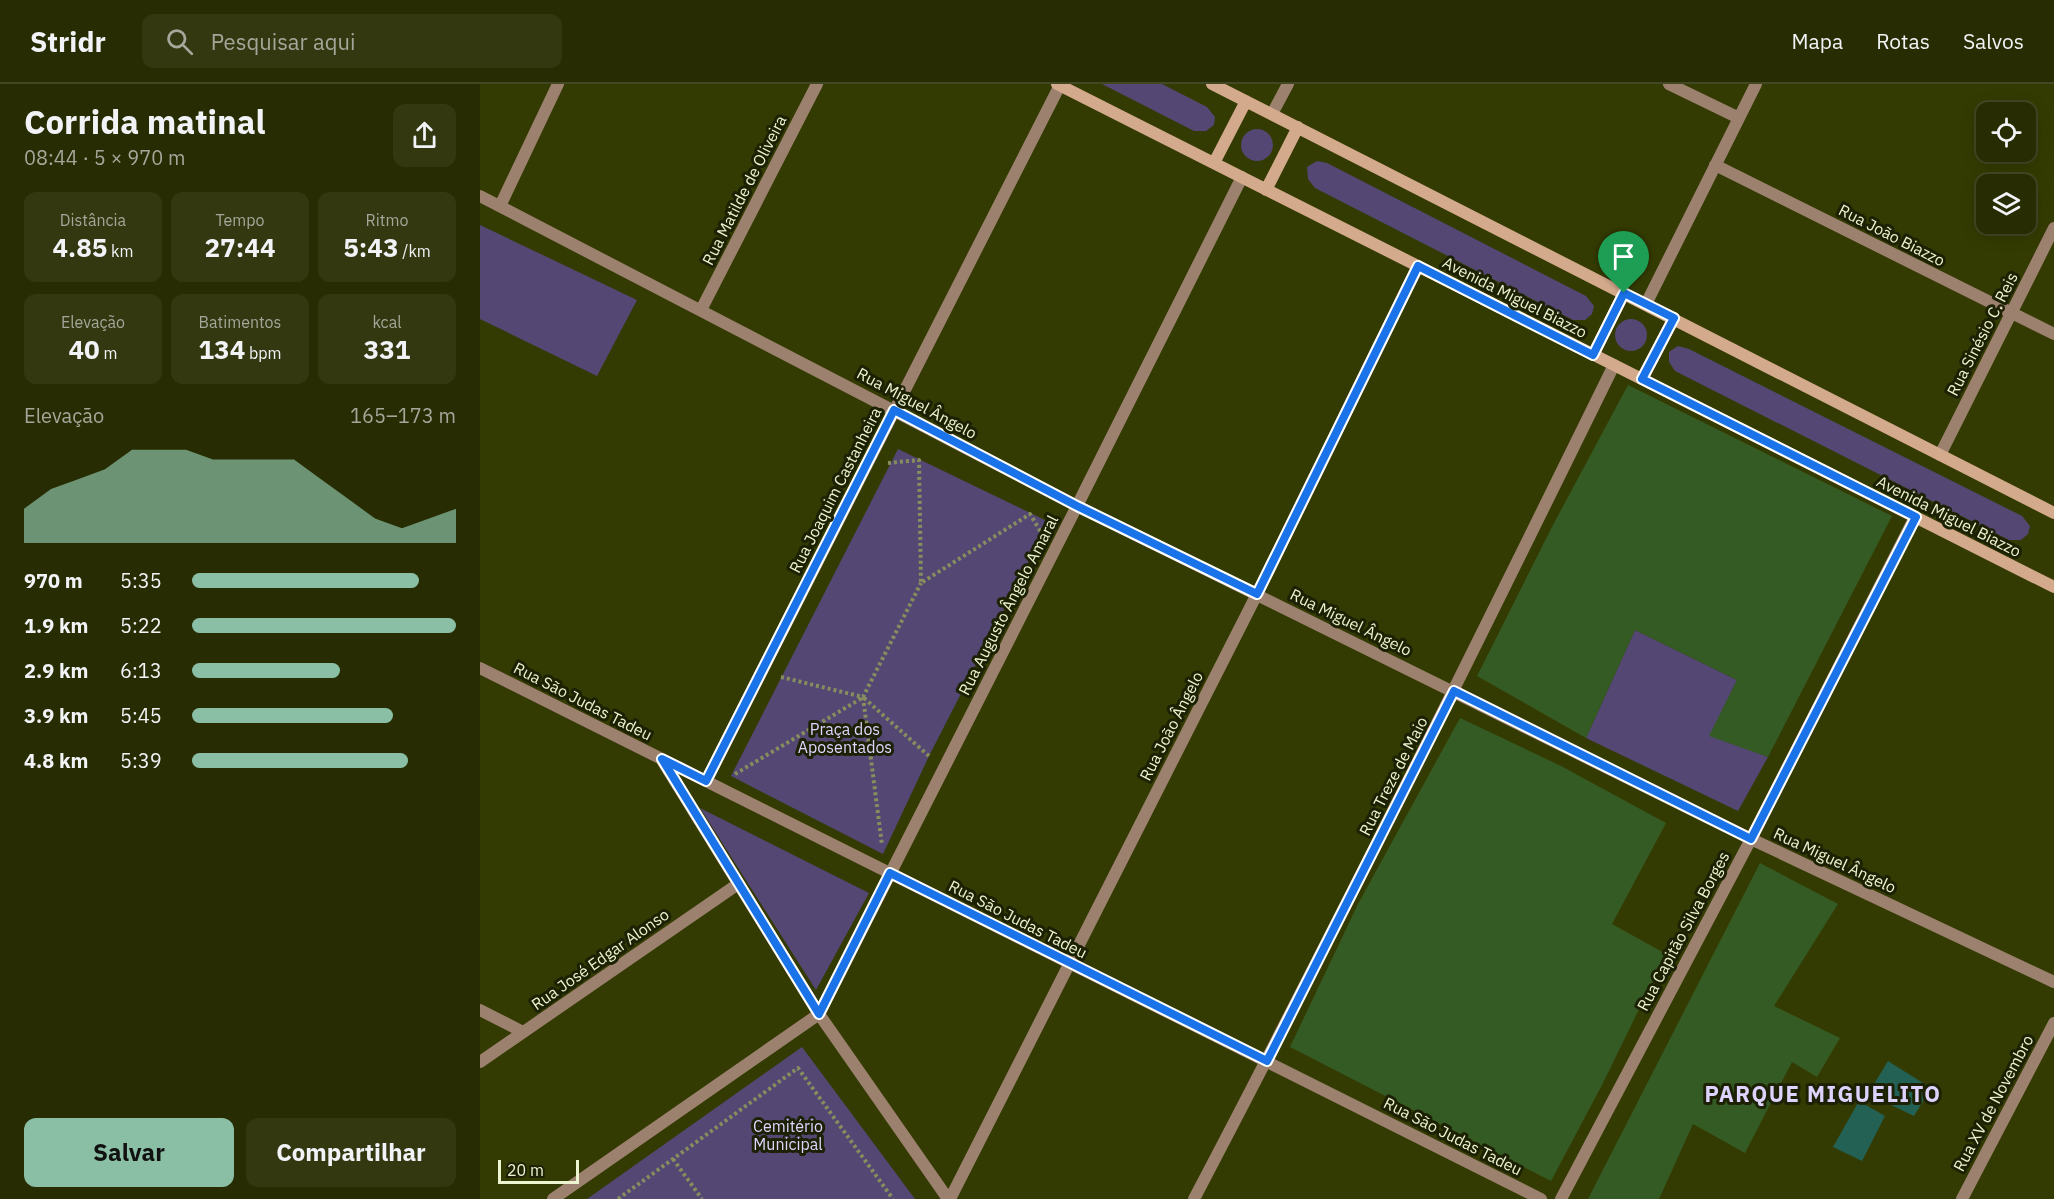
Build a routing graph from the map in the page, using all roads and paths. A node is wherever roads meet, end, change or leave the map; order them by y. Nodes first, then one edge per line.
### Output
1 (558, 84) edge
2 (817, 84) edge
3 (1212, 84) edge
4 (1288, 84) edge
5 (1669, 84) edge
6 (1756, 84) edge
7 (1059, 85) edge
8 (1246, 101) junction
9 (1272, 114) junction
10 (1739, 118) junction
11 (1298, 127) junction
12 (1214, 163) junction
13 (1716, 165) junction
14 (1242, 177) junction
15 (1266, 190) junction
16 (480, 196) edge
17 (500, 206) junction
18 (2054, 228) edge
19 (1418, 266) junction
20 (1624, 293) junction
21 (1646, 304) junction
22 (701, 310) junction
23 (2011, 313) junction
24 (1674, 318) junction
25 (2054, 334) edge
26 (1593, 355) junction
27 (1614, 365) junction
28 (1642, 379) junction
29 (894, 410) junction
30 (1940, 455) junction
31 (890, 464) dead end
32 (1077, 506) junction
33 (2054, 513) edge
34 (1916, 517) junction
35 (1059, 542) junction
36 (921, 583) junction
37 (2054, 587) edge
38 (1257, 594) junction
39 (480, 668) edge
40 (781, 677) dead end
41 (1454, 691) junction
42 (863, 697) junction
43 (929, 756) dead end
44 (662, 759) junction
45 (731, 776) dead end
46 (706, 781) junction
47 (1751, 839) junction
48 (883, 854) dead end
49 (890, 873) junction
50 (738, 884) junction
51 (1069, 962) junction
52 (2054, 982) edge
53 (480, 1010) edge
54 (819, 1014) junction
55 (2054, 1023) edge
56 (523, 1032) junction
57 (1267, 1061) junction
58 (480, 1062) edge
59 (673, 1159) junction
60 (553, 1199) edge
61 (618, 1199) edge
62 (702, 1199) edge
63 (893, 1199) edge
64 (949, 1199) edge
65 (1194, 1199) edge
66 (1541, 1199) edge
67 (1561, 1199) edge
68 (1962, 1199) edge

1 - 17 street
2 - 22 street, Rua Matilde de Oliveira
3 - 8 street
4 - 9 street
5 - 10 street
6 - 10 street
7 - 12 street, Avenida Miguel Biazzo
7 - 29 street, Rua Joaquim Castanheira
8 - 9 street
8 - 12 street
9 - 11 street
10 - 13 street
11 - 15 street
11 - 20 street
12 - 14 street, Avenida Miguel Biazzo
13 - 21 street
13 - 23 street, Rua João Biazzo
14 - 15 street, Avenida Miguel Biazzo
14 - 32 street, Rua Augusto Ângelo Amaral
15 - 19 street, Avenida Miguel Biazzo
16 - 17 street, Rua Miguel Ângelo
17 - 22 street, Rua Miguel Ângelo
18 - 23 street, Rua Sinésio C. Reis
19 - 26 street, Avenida Miguel Biazzo
19 - 38 street, Rua João Ângelo
20 - 21 street
20 - 26 street
21 - 24 street
22 - 29 street, Rua Miguel Ângelo
23 - 25 street, Rua João Biazzo
23 - 30 street, Rua Sinésio C. Reis
24 - 28 street
24 - 30 street
26 - 27 street, Avenida Miguel Biazzo
27 - 28 street, Avenida Miguel Biazzo
27 - 41 street, Rua Treze de Maio
28 - 34 street, Avenida Miguel Biazzo
29 - 32 street, Rua Miguel Ângelo
29 - 46 street, Rua Joaquim Castanheira
30 - 33 street
31 - 36 path
32 - 35 street, Rua Augusto Ângelo Amaral
32 - 38 street, Rua Miguel Ângelo
34 - 37 street, Avenida Miguel Biazzo
34 - 47 street, Rua Capitão Silva Borges
35 - 36 path
35 - 49 street, Rua Augusto Ângelo Amaral
36 - 42 path
38 - 41 street, Rua Miguel Ângelo
38 - 51 street, Rua João Ângelo
39 - 44 street, Rua São Judas Tadeu
40 - 42 path
41 - 47 street, Rua Miguel Ângelo
41 - 57 street, Rua Treze de Maio
42 - 43 path
42 - 45 path
42 - 48 path
44 - 46 street, Rua São Judas Tadeu
44 - 50 street
46 - 49 street, Rua São Judas Tadeu
47 - 52 street, Rua Miguel Ângelo
47 - 67 street, Rua Capitão Silva Borges
49 - 51 street, Rua São Judas Tadeu
49 - 54 street, Rua Augusto Ângelo Amaral
50 - 54 street
50 - 56 street, Rua José Edgar Alonso
51 - 57 street, Rua São Judas Tadeu
51 - 64 street, Rua João Ângelo
53 - 56 street
54 - 60 street
54 - 64 street
55 - 68 street, Rua XV de Novembro
56 - 58 street, Rua José Edgar Alonso
57 - 65 street, Rua Treze de Maio
57 - 66 street, Rua São Judas Tadeu
59 - 61 path
59 - 62 path
59 - 63 path

